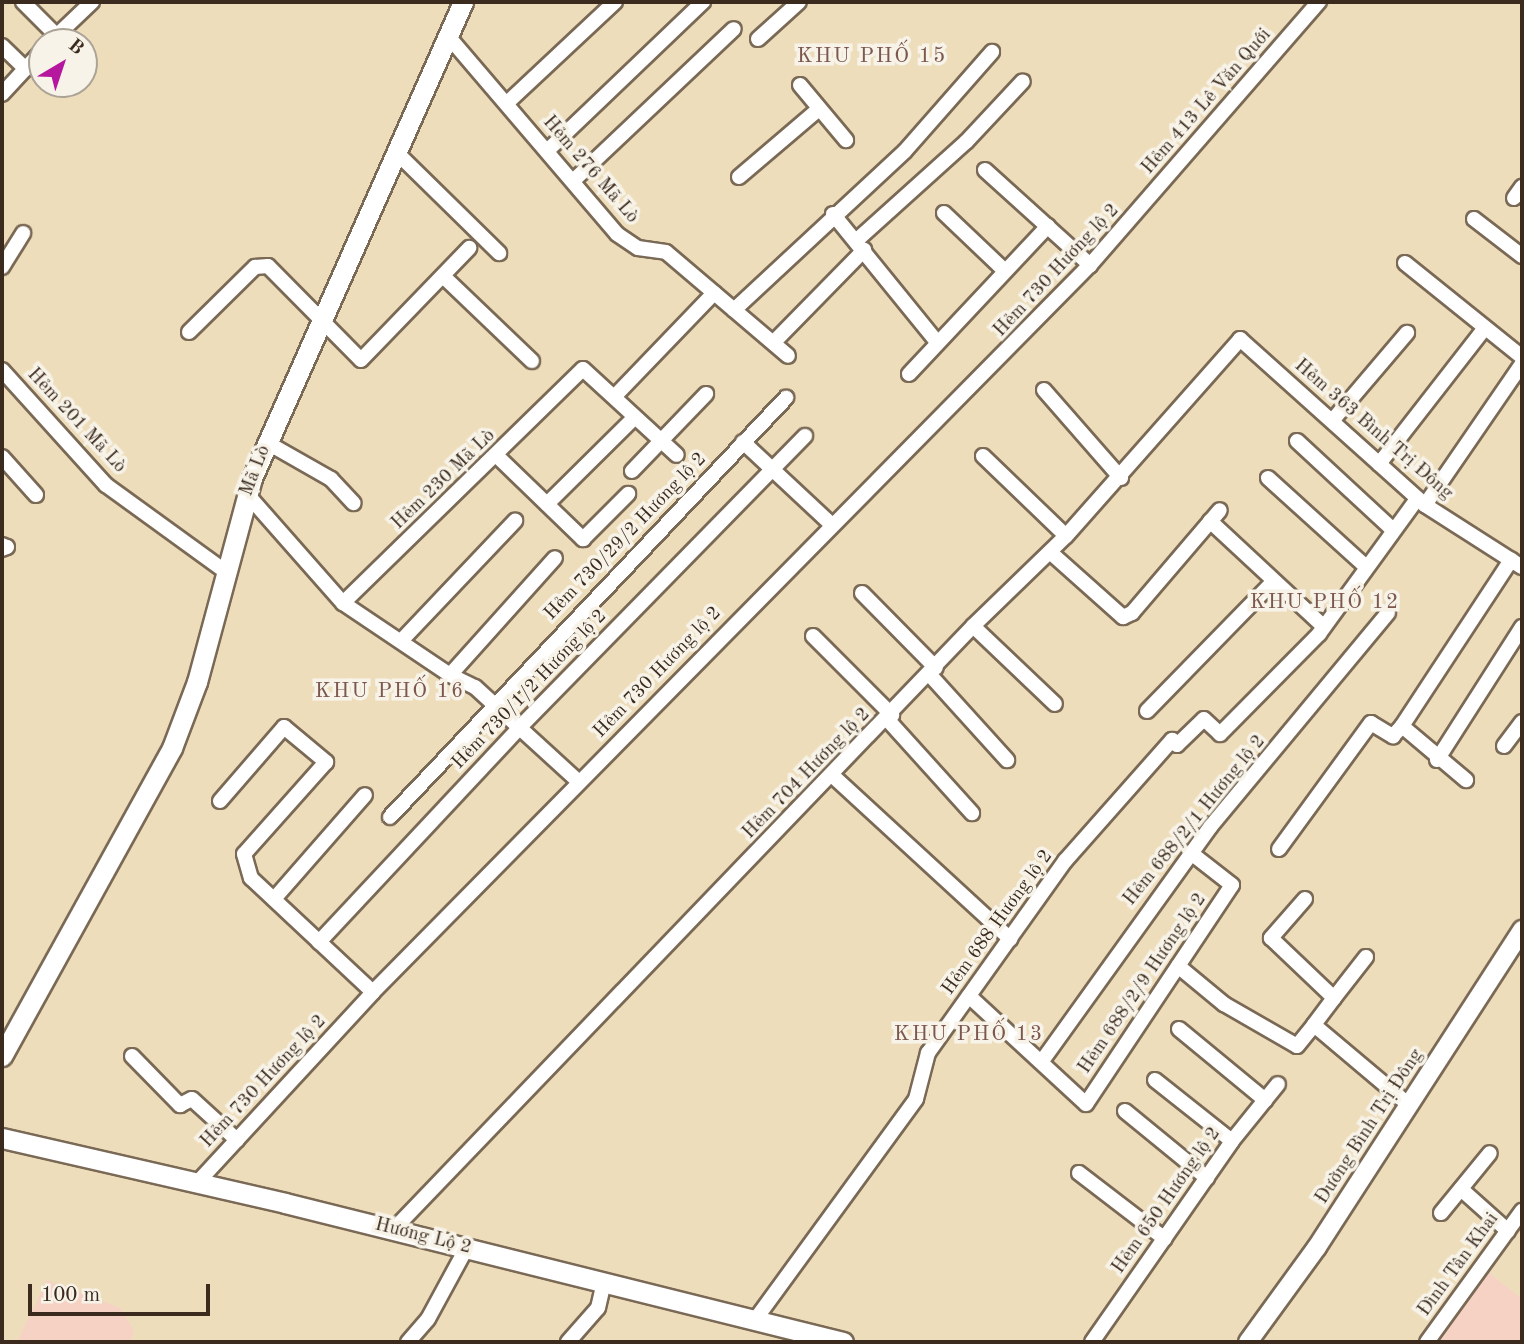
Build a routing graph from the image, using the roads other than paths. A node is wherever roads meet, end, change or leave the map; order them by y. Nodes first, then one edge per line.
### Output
1 (23, 2) edge
2 (463, 2) edge
3 (615, 2) edge
4 (703, 2) edge
5 (799, 2) edge
6 (1319, 2) edge
7 (87, 3) edge
8 (45, 28) edge
9 (63, 28) edge
10 (734, 29) dead end
11 (448, 36) junction
12 (758, 39) dead end
13 (2, 46) edge
14 (992, 52) dead end
15 (28, 67) edge
16 (26, 69) junction
17 (1023, 81) dead end
18 (800, 85) dead end
19 (2, 94) edge
20 (507, 103) junction
21 (819, 109) junction
22 (846, 140) dead end
23 (395, 150) junction
24 (547, 151) junction
25 (985, 170) dead end
26 (740, 177) dead end
27 (573, 181) junction
28 (1153, 196) joint
29 (944, 213) dead end
30 (833, 214) junction
31 (1474, 219) dead end
32 (1048, 226) junction
33 (23, 233) dead end
34 (860, 245) junction
35 (468, 248) dead end
36 (499, 253) dead end
37 (1522, 256) edge
38 (1405, 263) dead end
39 (1090, 265) junction
40 (2, 267) edge
41 (1005, 271) junction
42 (443, 276) junction
43 (714, 293) junction
44 (734, 310) junction
45 (320, 320) junction
46 (1485, 328) junction
47 (190, 332) dead end
48 (1407, 333) dead end
49 (1240, 339) joint
50 (774, 342) junction
51 (938, 343) junction
52 (788, 356) dead end
53 (1522, 357) edge
54 (532, 360) dead end
55 (1522, 365) edge
56 (2, 370) edge
57 (909, 374) dead end
58 (1044, 390) dead end
59 (706, 394) dead end
60 (615, 396) junction
61 (786, 398) dead end
62 (634, 418) junction
63 (1332, 421) junction
64 (805, 436) dead end
65 (661, 440) junction
66 (1297, 441) dead end
67 (266, 442) junction
68 (743, 442) junction
69 (677, 455) dead end
70 (497, 456) junction
71 (983, 456) dead end
72 (2, 457) edge
73 (1379, 464) junction
74 (773, 469) junction
75 (632, 471) dead end
76 (1121, 478) junction
77 (1268, 478) dead end
78 (246, 493) junction
79 (628, 494) dead end
80 (36, 495) dead end
81 (1421, 502) junction
82 (353, 503) dead end
83 (547, 504) junction
84 (515, 521) dead end
85 (831, 524) junction
86 (1393, 530) junction
87 (1066, 536) junction
88 (1050, 551) junction
89 (555, 558) dead end
90 (1517, 564) edge
91 (1366, 567) junction
92 (225, 571) junction
93 (1272, 583) junction
94 (862, 593) dead end
95 (343, 603) junction
96 (1388, 613) dead end
97 (1322, 625) junction
98 (973, 626) junction
99 (1522, 627) edge
100 (813, 636) dead end
101 (401, 641) junction
102 (933, 671) junction
103 (450, 676) junction
104 (496, 704) junction
105 (1055, 704) dead end
106 (1147, 711) dead end
107 (890, 717) junction
108 (1522, 722) edge
109 (521, 726) junction
110 (1402, 726) junction
111 (1504, 746) dead end
112 (1007, 760) dead end
113 (1437, 760) junction
114 (833, 776) junction
115 (1466, 780) dead end
116 (579, 782) junction
117 (365, 794) dead end
118 (220, 801) dead end
119 (972, 813) dead end
120 (390, 817) dead end
121 (1279, 849) dead end
122 (1191, 853) junction
123 (274, 899) junction
124 (1305, 899) dead end
125 (1522, 930) edge
126 (1010, 939) junction
127 (319, 942) junction
128 (1366, 957) dead end
129 (1178, 966) junction
130 (373, 992) junction
131 (969, 996) junction
132 (1334, 998) junction
133 (1314, 1025) junction
134 (1179, 1029) dead end
135 (2, 1056) edge
136 (132, 1056) dead end
137 (1042, 1061) junction
138 (1155, 1080) dead end
139 (1278, 1084) dead end
140 (1265, 1100) junction
141 (1409, 1105) junction
142 (1125, 1111) dead end
143 (2, 1138) edge
144 (237, 1140) junction
145 (1232, 1141) junction
146 (1490, 1153) dead end
147 (1079, 1173) dead end
148 (1207, 1178) junction
149 (197, 1183) junction
150 (1461, 1189) junction
151 (1522, 1211) edge
152 (1441, 1213) dead end
153 (394, 1229) junction
154 (1508, 1231) junction
155 (1165, 1239) junction
156 (466, 1249) junction
157 (604, 1282) junction
158 (755, 1320) junction
159 (806, 1338) edge
160 (408, 1342) edge
161 (568, 1342) edge
162 (844, 1342) edge
163 (1092, 1342) edge
164 (1248, 1342) edge
165 (1427, 1342) edge

1 - 8 street
2 - 11 main road, Mã Lò
3 - 20 street
4 - 24 street
5 - 12 street
6 - 28 street, Hẻm 413 Lê Văn Quới
7 - 9 street
10 - 27 street
11 - 20 street, Hẻm 276 Mã Lò
11 - 23 main road, Mã Lò
13 - 16 street
14 - 30 street
15 - 16 street
16 - 19 street
17 - 34 street
18 - 21 street
20 - 24 street, Hẻm 276 Mã Lò
21 - 22 street
21 - 26 street
23 - 36 street
23 - 45 main road, Mã Lò
24 - 27 street, Hẻm 276 Mã Lò
25 - 32 street
27 - 43 street, Hẻm 276 Mã Lò
28 - 39 street, Hẻm 730 Hương lộ 2
29 - 41 street
30 - 34 street
30 - 44 street
31 - 37 street
32 - 39 street
32 - 41 street
33 - 40 street
34 - 50 street
34 - 51 street
35 - 42 street
38 - 46 street
39 - 85 street, Hẻm 730 Hương lộ 2
41 - 51 street
42 - 45 street
42 - 54 street
43 - 44 street, Hẻm 276 Mã Lò
43 - 60 street
44 - 50 street, Hẻm 276 Mã Lò
45 - 47 street
45 - 67 main road, Mã Lò
46 - 53 street
46 - 73 street
48 - 63 street
49 - 63 street, Hẻm 363 Bình Trị Đông
49 - 76 street, Hẻm 704 Hương lộ 2
50 - 52 street, Hẻm 276 Mã Lò
51 - 57 street
55 - 81 street
56 - 92 street, Hẻm 201 Mã Lò
58 - 76 street
59 - 65 street
60 - 62 street, Hẻm 230 Mã Lò
60 - 70 street, Hẻm 230 Mã Lò
61 - 68 street, Hẻm 730/29/2 Hương lộ 2
62 - 65 street, Hẻm 230 Mã Lò
62 - 83 street
63 - 73 street, Hẻm 363 Bình Trị Đông
64 - 74 street, Hẻm 730/1/2 Hương lộ 2
65 - 69 street, Hẻm 230 Mã Lò
65 - 75 street
66 - 86 street
67 - 78 main road, Mã Lò
67 - 82 street
68 - 74 street
68 - 104 street, Hẻm 730/29/2 Hương lộ 2
70 - 83 street
70 - 95 street, Hẻm 230 Mã Lò
71 - 87 street
72 - 80 street
73 - 81 street, Hẻm 363 Bình Trị Đông
74 - 85 street
74 - 109 street, Hẻm 730/1/2 Hương lộ 2
76 - 87 street, Hẻm 704 Hương lộ 2
77 - 91 street
78 - 92 main road, Mã Lò
78 - 95 street
79 - 83 street
81 - 86 street
81 - 90 street, Hẻm 363 Bình Trị Đông
84 - 101 street
85 - 116 street, Hẻm 730 Hương lộ 2
86 - 91 street
87 - 88 street, Hẻm 704 Hương lộ 2
88 - 93 street
88 - 98 street, Hẻm 704 Hương lộ 2
89 - 103 street
90 - 110 street
91 - 97 street
92 - 135 main road, Mã Lò
93 - 97 street
93 - 106 street
94 - 102 street
95 - 101 street
96 - 122 street, Hẻm 688/2/1 Hương lộ 2
97 - 126 street, Hẻm 688 Hương lộ 2
98 - 102 street, Hẻm 704 Hương lộ 2
98 - 105 street
99 - 113 street
100 - 107 street
101 - 103 street
102 - 107 street, Hẻm 704 Hương lộ 2
102 - 112 street
103 - 104 street
104 - 109 street
104 - 120 street, Hẻm 730/29/2 Hương lộ 2
107 - 114 street, Hẻm 704 Hương lộ 2
107 - 119 street
108 - 111 street
109 - 116 street
109 - 127 street, Hẻm 730/1/2 Hương lộ 2
110 - 113 street
110 - 121 street
113 - 115 street
114 - 126 street
114 - 153 street, Hẻm 704 Hương lộ 2
116 - 130 street, Hẻm 730 Hương lộ 2
117 - 123 street
118 - 123 street
122 - 129 street, Hẻm 688/2/9 Hương lộ 2
122 - 137 street, Hẻm 688/2/1 Hương lộ 2
123 - 127 street
124 - 132 street
125 - 141 street, Đường Bình Trị Đông
126 - 131 street, Hẻm 688 Hương lộ 2
127 - 130 street
128 - 132 street
129 - 133 street
129 - 137 street, Hẻm 688/2/9 Hương lộ 2
130 - 144 street, Hẻm 730 Hương lộ 2
131 - 137 street
131 - 158 street, Hẻm 688 Hương lộ 2
132 - 133 street
133 - 141 street
134 - 140 street
136 - 144 street
138 - 145 street
139 - 140 street, Hẻm 650 Hương lộ 2
140 - 145 street, Hẻm 650 Hương lộ 2
141 - 164 street, Đường Bình Trị Đông
142 - 148 street
143 - 149 main road, Hương Lộ 2
144 - 149 street, Hẻm 730 Hương lộ 2
145 - 148 street, Hẻm 650 Hương lộ 2
146 - 150 street
147 - 155 street
148 - 155 street, Hẻm 650 Hương lộ 2
149 - 153 main road, Hương Lộ 2
150 - 152 street
150 - 154 street
151 - 154 street, Đình Tân Khai
153 - 156 main road, Hương Lộ 2
154 - 165 street, Đình Tân Khai
155 - 163 street, Hẻm 650 Hương lộ 2
156 - 157 main road, Hương Lộ 2
156 - 160 street
157 - 158 main road, Hương Lộ 2
157 - 161 street
158 - 159 main road, Hương Lộ 2
159 - 162 main road, Hương Lộ 2

